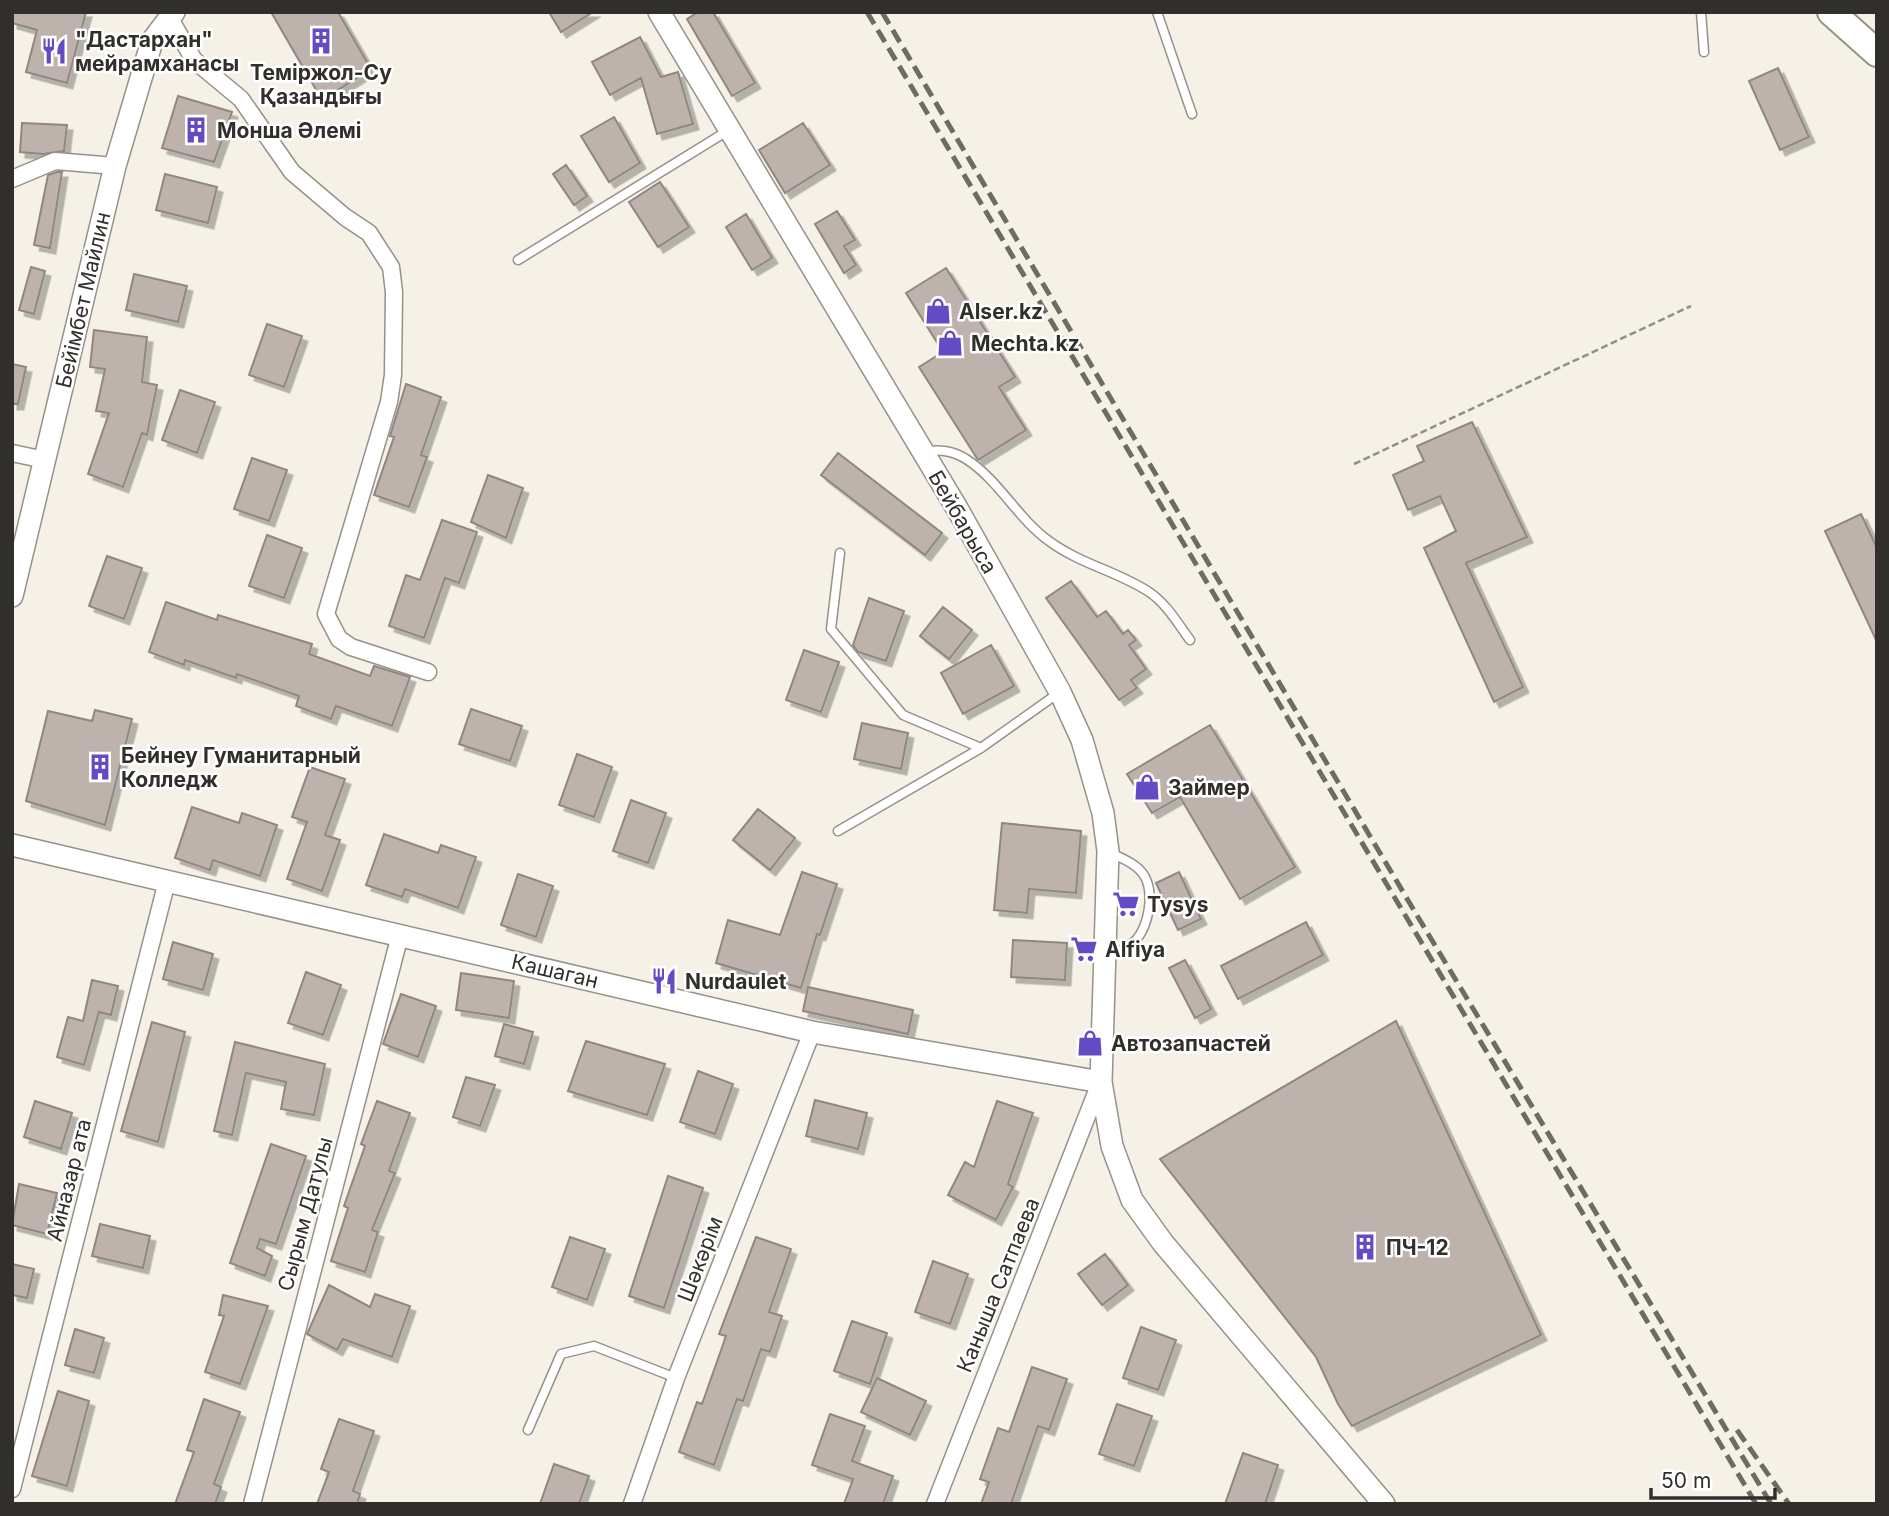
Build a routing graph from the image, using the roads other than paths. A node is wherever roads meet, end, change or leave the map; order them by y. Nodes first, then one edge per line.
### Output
1 (659, 12) edge
2 (1157, 12) edge
3 (1701, 12) edge
4 (1831, 12) edge
5 (171, 14) edge
6 (1704, 52) dead end
7 (1877, 53) edge
8 (1192, 114) dead end
9 (729, 130) junction
10 (115, 166) junction
11 (12, 179) edge
12 (518, 260) dead end
13 (922, 451) junction
14 (12, 453) edge
15 (45, 460) junction
16 (840, 553) dead end
17 (12, 596) edge
18 (1191, 640) dead end
19 (428, 671) dead end
20 (1060, 692) junction
21 (981, 748) junction
22 (838, 831) dead end
23 (12, 845) edge
24 (1108, 851) junction
25 (167, 881) junction
26 (400, 935) junction
27 (1106, 959) junction
28 (812, 1032) junction
29 (1101, 1082) junction
30 (676, 1378) junction
31 (528, 1430) dead end
32 (12, 1489) edge
33 (252, 1504) edge
34 (632, 1504) edge
35 (935, 1504) edge
36 (1384, 1504) edge

1 - 9 street, Бейбарыса
2 - 8 lane
3 - 6 lane
4 - 7 highway
5 - 10 street, Бейімбет Майлин
5 - 19 street
9 - 12 lane
9 - 13 street, Бейбарыса
10 - 11 street
10 - 15 street, Бейімбет Майлин
13 - 18 lane
13 - 20 street, Бейбарыса
14 - 15 street
15 - 17 street, Бейімбет Майлин
16 - 21 lane
20 - 21 lane
20 - 24 street, Бейбарыса
21 - 22 lane
23 - 25 street, Кашаган
24 - 27 street, Бейбарыса
24 - 27 lane
25 - 26 street, Кашаган
25 - 32 street, Айназар ата
26 - 28 street, Кашаган
26 - 33 street, Сырым Датулы
27 - 29 street, Бейбарыса
28 - 29 street, Кашаган
28 - 30 street, Шәкәрім
29 - 35 street, Каныша Сатпаева
29 - 36 street, Бейбарыса
30 - 31 lane
30 - 34 street, Шәкәрім

